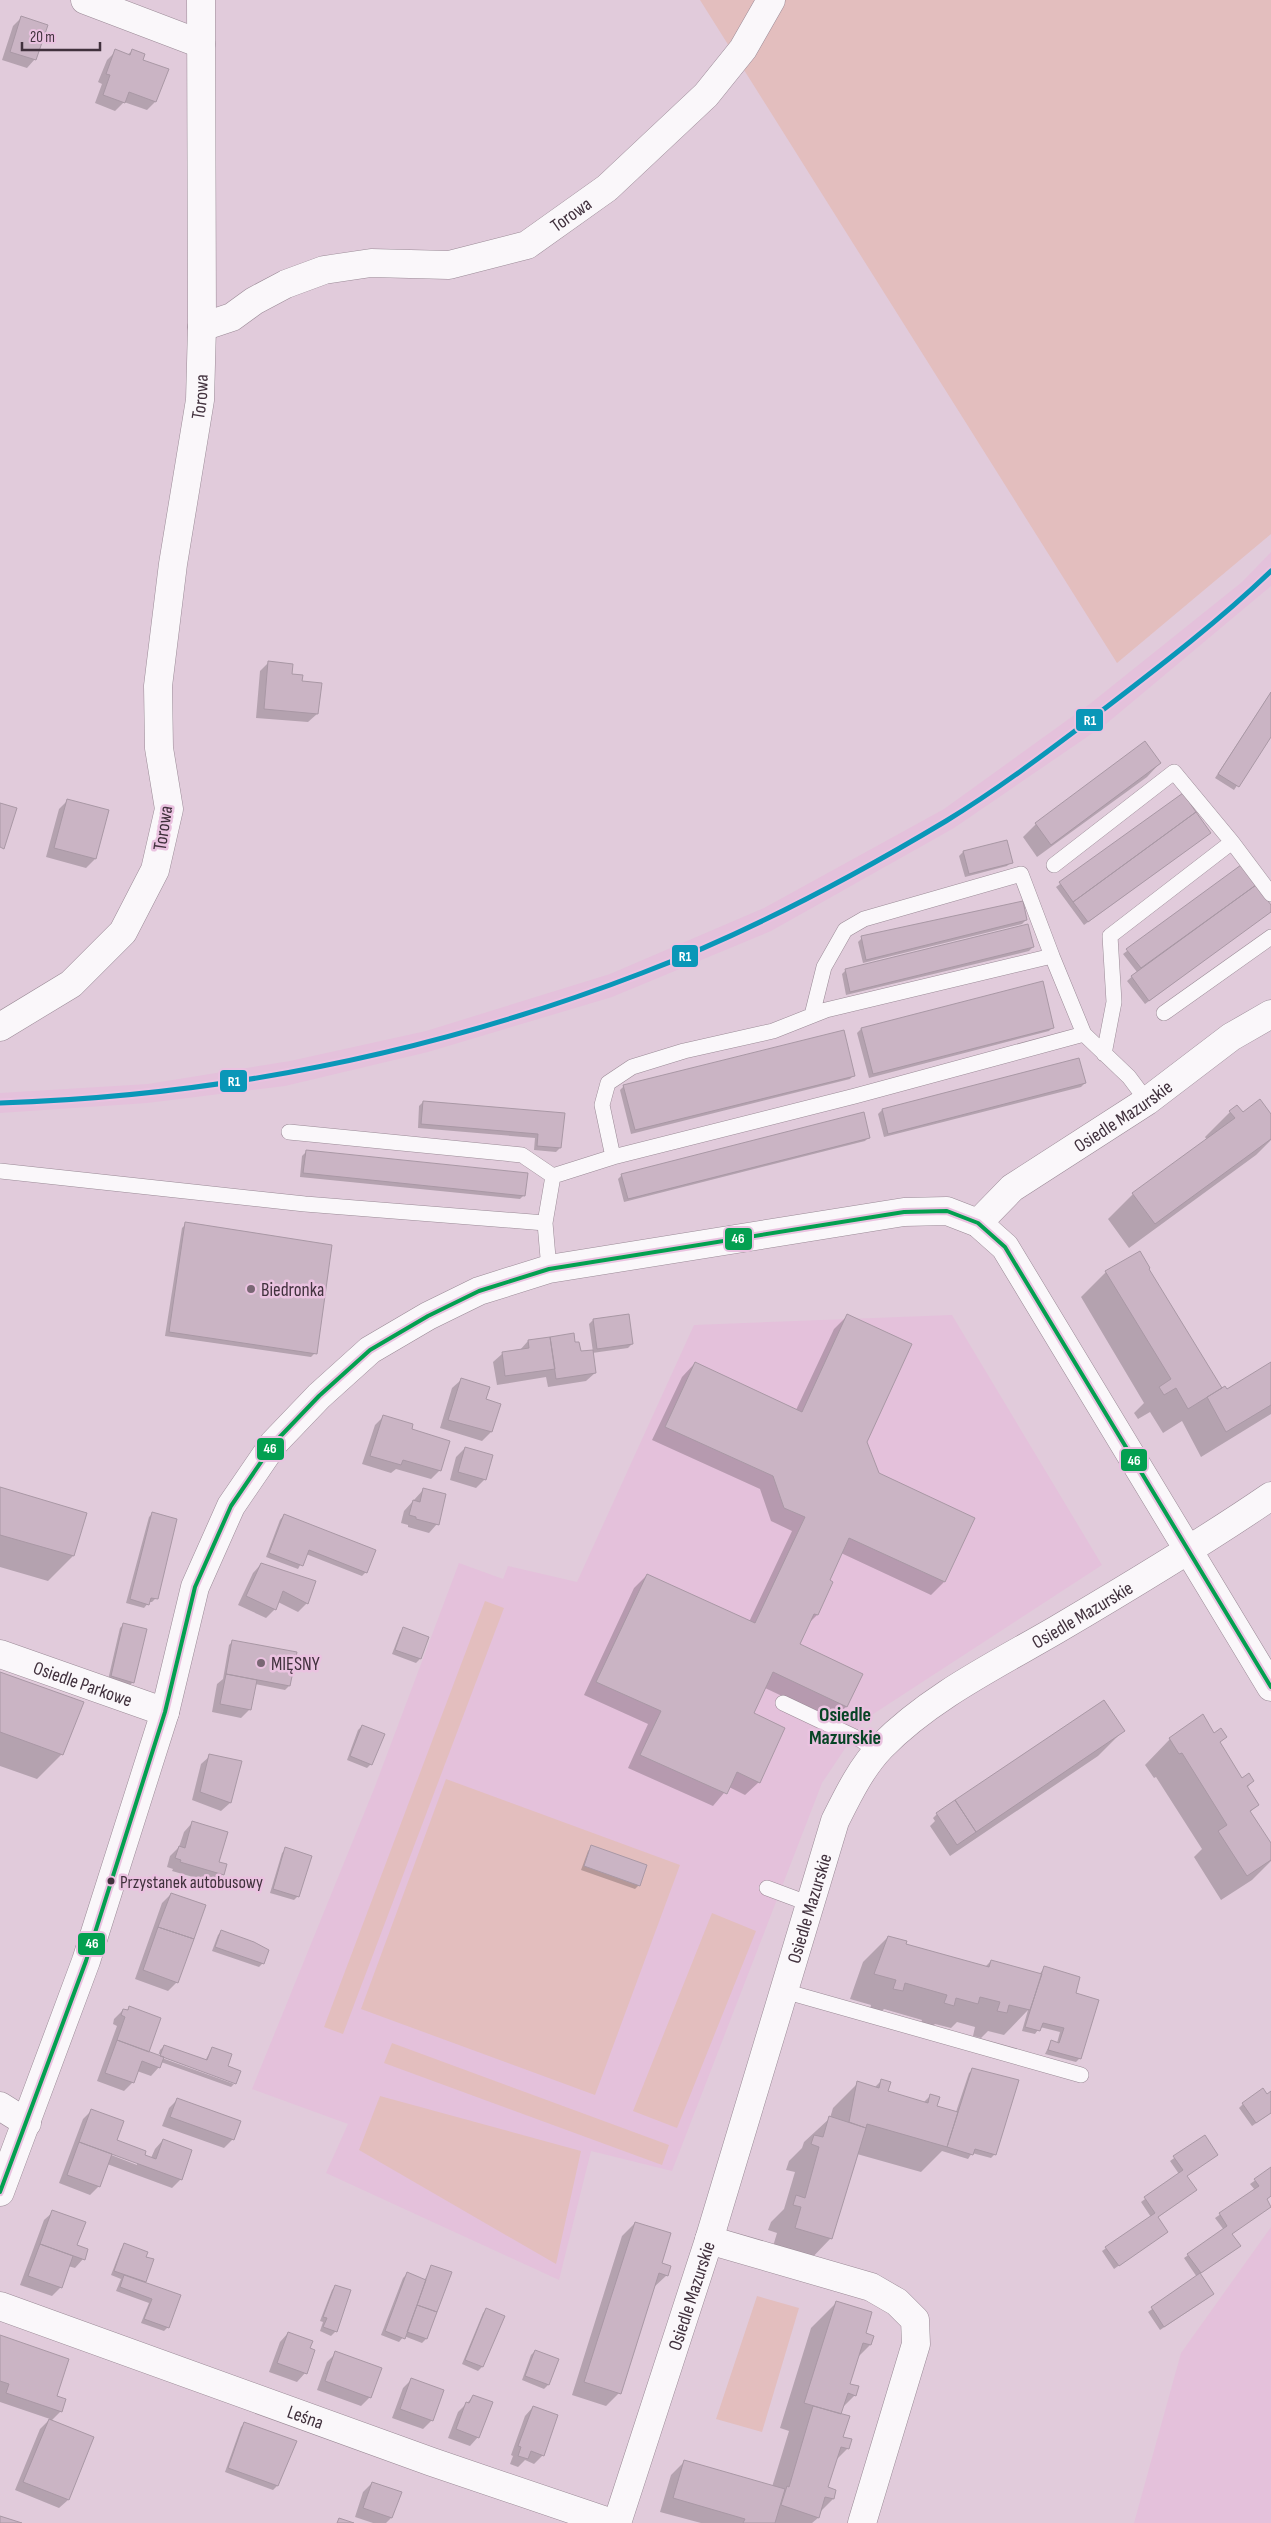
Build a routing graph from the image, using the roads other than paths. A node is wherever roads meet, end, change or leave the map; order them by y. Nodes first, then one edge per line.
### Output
1 (86, 0) edge
2 (201, 0) edge
3 (771, 0) edge
4 (201, 44) junction
5 (202, 327) junction
6 (1232, 842) junction
7 (1054, 865) dead end
8 (1271, 894) edge
9 (1271, 938) edge
10 (1052, 956) junction
11 (1164, 1013) dead end
12 (1271, 1014) edge
13 (812, 1015) junction
14 (0, 1027) edge
15 (1084, 1034) junction
16 (1104, 1054) junction
17 (1147, 1101) junction
18 (289, 1132) dead end
19 (613, 1157) junction
20 (0, 1171) edge
21 (553, 1176) junction
22 (545, 1223) junction
23 (978, 1223) junction
24 (549, 1269) junction
25 (1271, 1496) edge
26 (1190, 1551) junction
27 (0, 1654) edge
28 (1271, 1687) edge
29 (783, 1703) dead end
30 (165, 1712) junction
31 (877, 1751) junction
32 (767, 1888) dead end
33 (810, 1904) junction
34 (784, 1991) junction
35 (1080, 2075) dead end
36 (0, 2106) edge
37 (27, 2124) junction
38 (0, 2192) edge
39 (709, 2240) junction
40 (0, 2306) edge
41 (612, 2523) edge
42 (617, 2523) edge
43 (862, 2523) edge

1 - 4 street
2 - 4 street
3 - 5 street, Torowa
4 - 5 street
5 - 14 street, Torowa
6 - 7 lane
6 - 8 lane
6 - 16 lane
9 - 11 lane
10 - 13 lane
10 - 13 lane
10 - 15 lane
12 - 17 street, Osiedle Mazurskie
13 - 19 lane
15 - 16 lane
15 - 19 lane
16 - 17 lane
17 - 23 street, Osiedle Mazurskie
18 - 21 lane
19 - 21 lane
20 - 22 lane
21 - 22 lane
22 - 24 lane
23 - 24 street
23 - 26 street
24 - 30 street
25 - 26 street, Osiedle Mazurskie
26 - 28 street
26 - 31 street, Osiedle Mazurskie
27 - 30 street, Osiedle Parkowe
29 - 31 lane
30 - 37 street
31 - 33 street, Osiedle Mazurskie
32 - 33 lane
33 - 34 street, Osiedle Mazurskie
34 - 35 lane
34 - 39 street, Osiedle Mazurskie
36 - 37 street
37 - 38 street
39 - 42 street, Osiedle Mazurskie
39 - 43 street
40 - 41 street, Leśna

